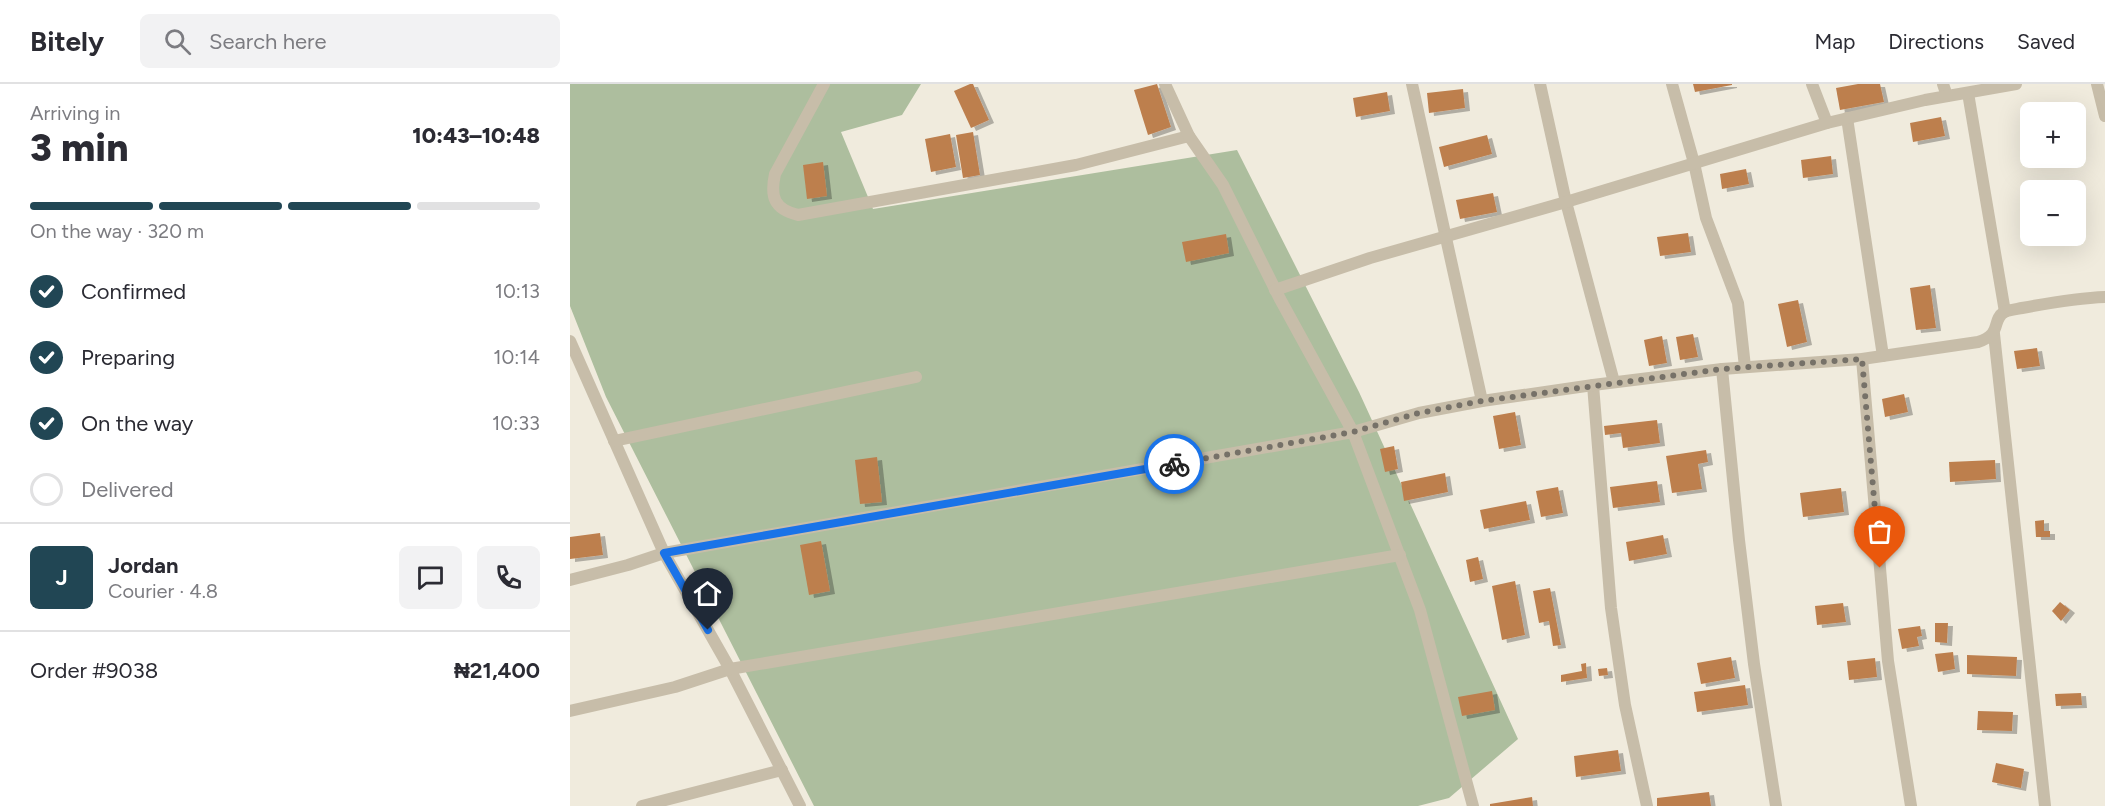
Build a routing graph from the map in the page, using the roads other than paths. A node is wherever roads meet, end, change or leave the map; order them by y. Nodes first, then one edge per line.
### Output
1 (824, 84) edge
2 (1165, 84) edge
3 (1412, 84) edge
4 (1540, 84) edge
5 (1672, 84) edge
6 (1812, 84) edge
7 (1943, 84) edge
8 (2016, 84) edge
9 (2097, 84) edge
10 (1968, 93) junction
11 (1947, 96) junction
12 (2105, 116) edge
13 (1847, 118) junction
14 (1827, 123) junction
15 (1189, 136) junction
16 (1694, 163) junction
17 (1566, 202) junction
18 (1446, 235) junction
19 (1275, 290) junction
20 (2105, 297) edge
21 (2005, 312) junction
22 (1994, 334) junction
23 (570, 340) edge
24 (1883, 356) junction
25 (1862, 359) junction
26 (1745, 367) junction
27 (1722, 369) junction
28 (916, 377) dead end
29 (1614, 382) junction
30 (1593, 385) junction
31 (1482, 401) junction
32 (1353, 432) junction
33 (615, 441) junction
34 (664, 553) junction
35 (1400, 555) junction
36 (570, 580) edge
37 (730, 669) junction
38 (570, 711) edge
39 (782, 770) junction
40 (642, 806) edge
41 (800, 806) edge
42 (1473, 806) edge
43 (1647, 806) edge
44 (1776, 806) edge
45 (1911, 806) edge
46 (2045, 806) edge

1 - 15 street
2 - 15 street
3 - 18 street
4 - 17 street
5 - 16 street
6 - 14 street
7 - 11 street
8 - 10 street
9 - 12 street
10 - 11 street
10 - 21 street
11 - 13 street
13 - 14 street
13 - 24 street
14 - 16 street
15 - 19 street
16 - 17 street
16 - 26 street
17 - 18 street
17 - 29 street
18 - 19 street
18 - 31 street
19 - 32 street
20 - 21 street
21 - 22 street
22 - 24 street
22 - 46 street
23 - 33 street
24 - 25 street
25 - 26 street
25 - 45 street
26 - 27 street
27 - 29 street
27 - 44 street
28 - 33 street
29 - 30 street
30 - 31 street
30 - 43 street
31 - 32 street
32 - 34 street
32 - 35 street
33 - 34 street
34 - 36 street
34 - 37 street
35 - 37 street
35 - 42 street
37 - 38 street
37 - 39 street
39 - 40 street
39 - 41 street

